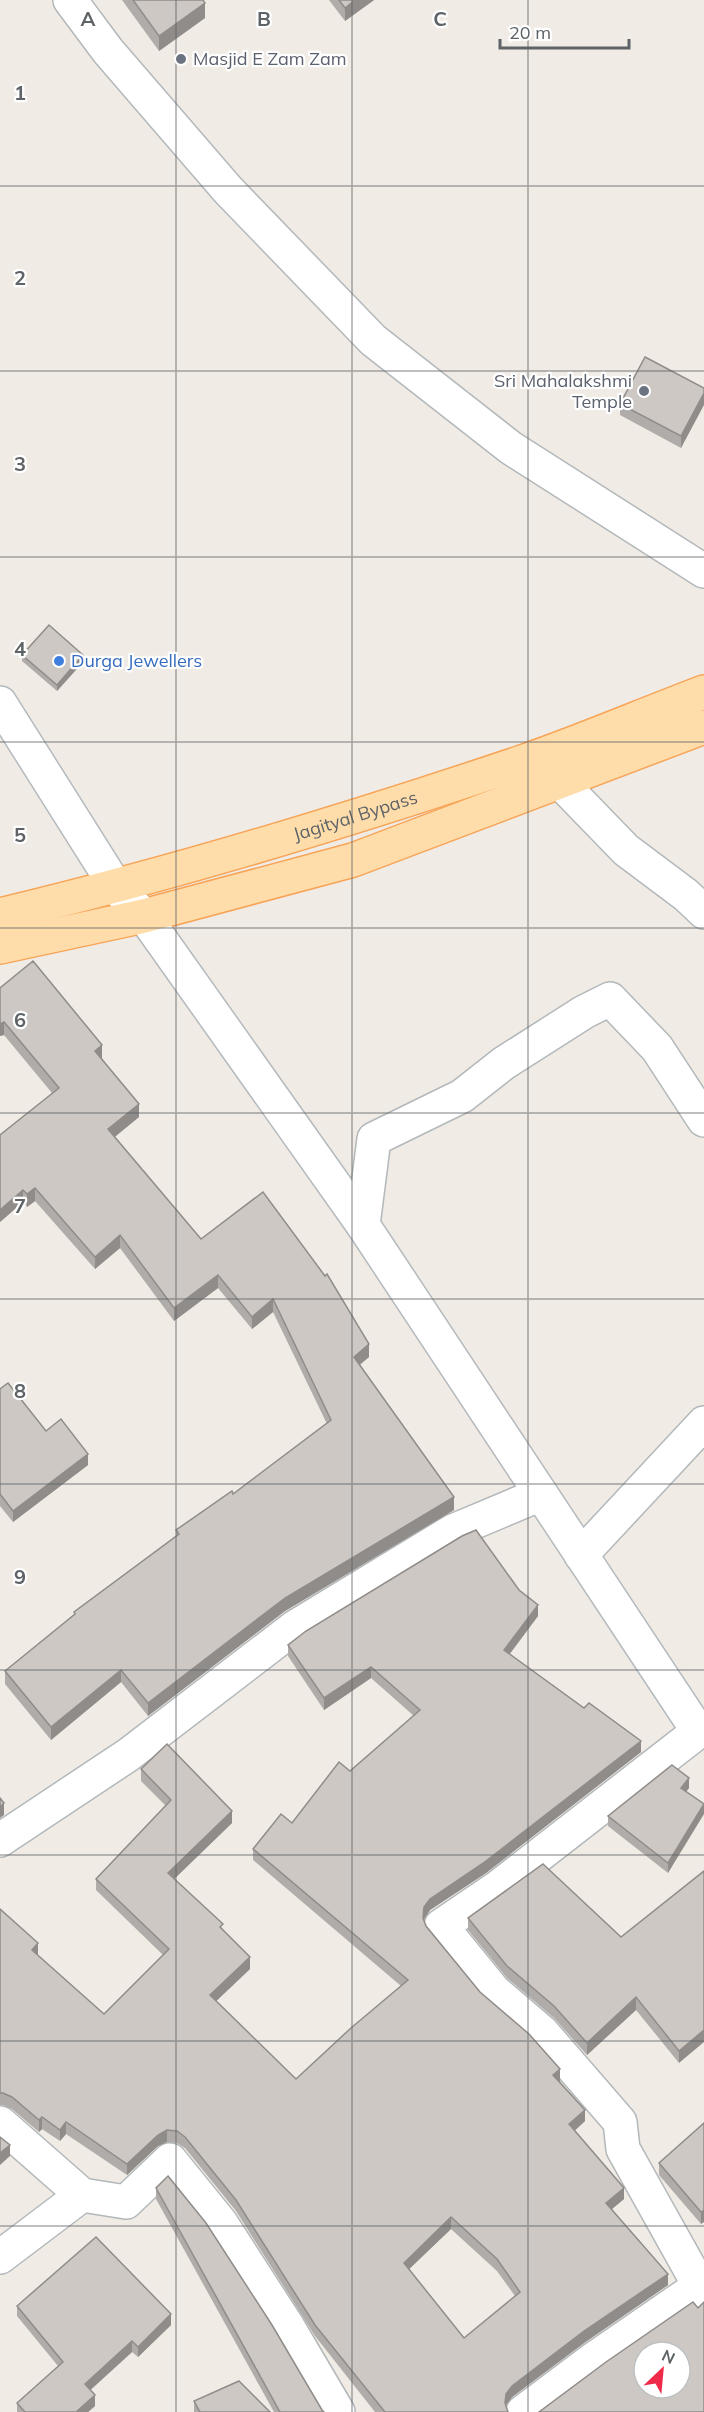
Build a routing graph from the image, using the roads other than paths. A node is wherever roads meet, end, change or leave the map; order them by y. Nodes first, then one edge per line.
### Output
1 (69, 0) edge
2 (704, 571) edge
3 (704, 692) edge
4 (0, 703) edge
5 (704, 727) edge
6 (560, 782) junction
7 (116, 887) junction
8 (704, 912) edge
9 (0, 915) edge
10 (144, 916) junction
11 (0, 946) edge
12 (704, 1120) edge
13 (363, 1225) junction
14 (704, 1422) edge
15 (541, 1494) junction
16 (581, 1555) junction
17 (704, 1727) edge
18 (0, 1840) edge
19 (0, 2123) edge
20 (82, 2195) junction
21 (0, 2257) edge
22 (701, 2284) edge
23 (338, 2412) edge
24 (523, 2412) edge

1 - 2 street
3 - 7 main road, Jagityal Bypass
4 - 7 street
5 - 6 main road
6 - 8 street
6 - 10 main road
7 - 9 main road, Jagityal Bypass
7 - 10 street
10 - 11 main road
10 - 13 street
12 - 13 street
13 - 15 street
14 - 16 street
15 - 16 street
15 - 18 street
16 - 17 street
17 - 22 street
19 - 20 street
20 - 21 street
20 - 23 street
22 - 24 street

